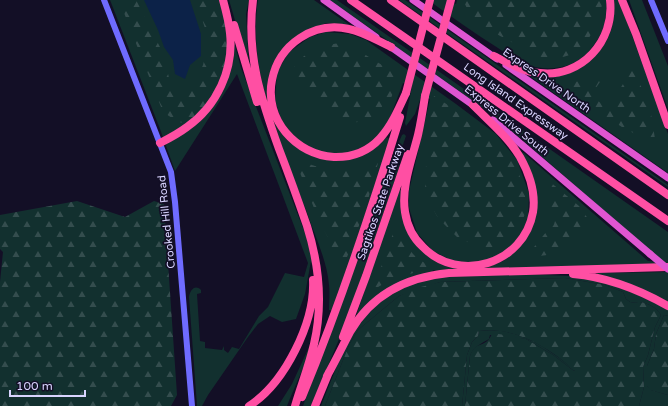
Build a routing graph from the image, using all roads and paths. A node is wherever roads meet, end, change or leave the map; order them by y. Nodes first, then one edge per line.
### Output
1 (104, 0) edge
2 (223, 0) edge
3 (227, 0) edge
4 (253, 0) edge
5 (324, 0) edge
6 (351, 0) edge
7 (391, 0) edge
8 (413, 0) edge
9 (430, 0) edge
10 (451, 0) edge
11 (610, 0) edge
12 (623, 0) edge
13 (651, 0) edge
14 (668, 41) edge
15 (391, 47) junction
16 (494, 56) junction
17 (406, 93) junction
18 (425, 96) junction
19 (474, 105) junction
20 (668, 125) edge
21 (160, 142) junction
22 (279, 148) junction
23 (668, 178) edge
24 (668, 195) edge
25 (301, 208) junction
26 (668, 221) edge
27 (668, 268) edge
28 (534, 271) junction
29 (668, 306) edge
30 (327, 376) junction
31 (192, 406) edge
32 (249, 406) edge
33 (295, 406) edge
34 (298, 406) edge
35 (315, 406) edge

1 - 21 main road, Crooked Hill Road
2 - 21 highway
3 - 22 highway
4 - 22 highway
5 - 15 highway, Express Drive South
6 - 26 highway, Long Island Expressway
7 - 24 highway, Long Island Expressway
8 - 16 highway, Express Drive North
9 - 17 highway, Sagtikos State Parkway, bridge
10 - 18 highway, Sagtikos State Parkway, bridge
11 - 16 highway
12 - 20 highway
13 - 14 main road
15 - 17 highway
15 - 19 highway, Express Drive South
16 - 23 highway, Express Drive North
17 - 34 highway, Sagtikos State Parkway
18 - 19 highway
18 - 30 highway, Sagtikos State Parkway
19 - 27 highway, Express Drive South, bridge
21 - 31 main road, Crooked Hill Road
22 - 25 highway
25 - 32 highway
25 - 33 highway
27 - 28 highway
28 - 29 highway
28 - 30 highway
30 - 35 highway, Sagtikos State Parkway

